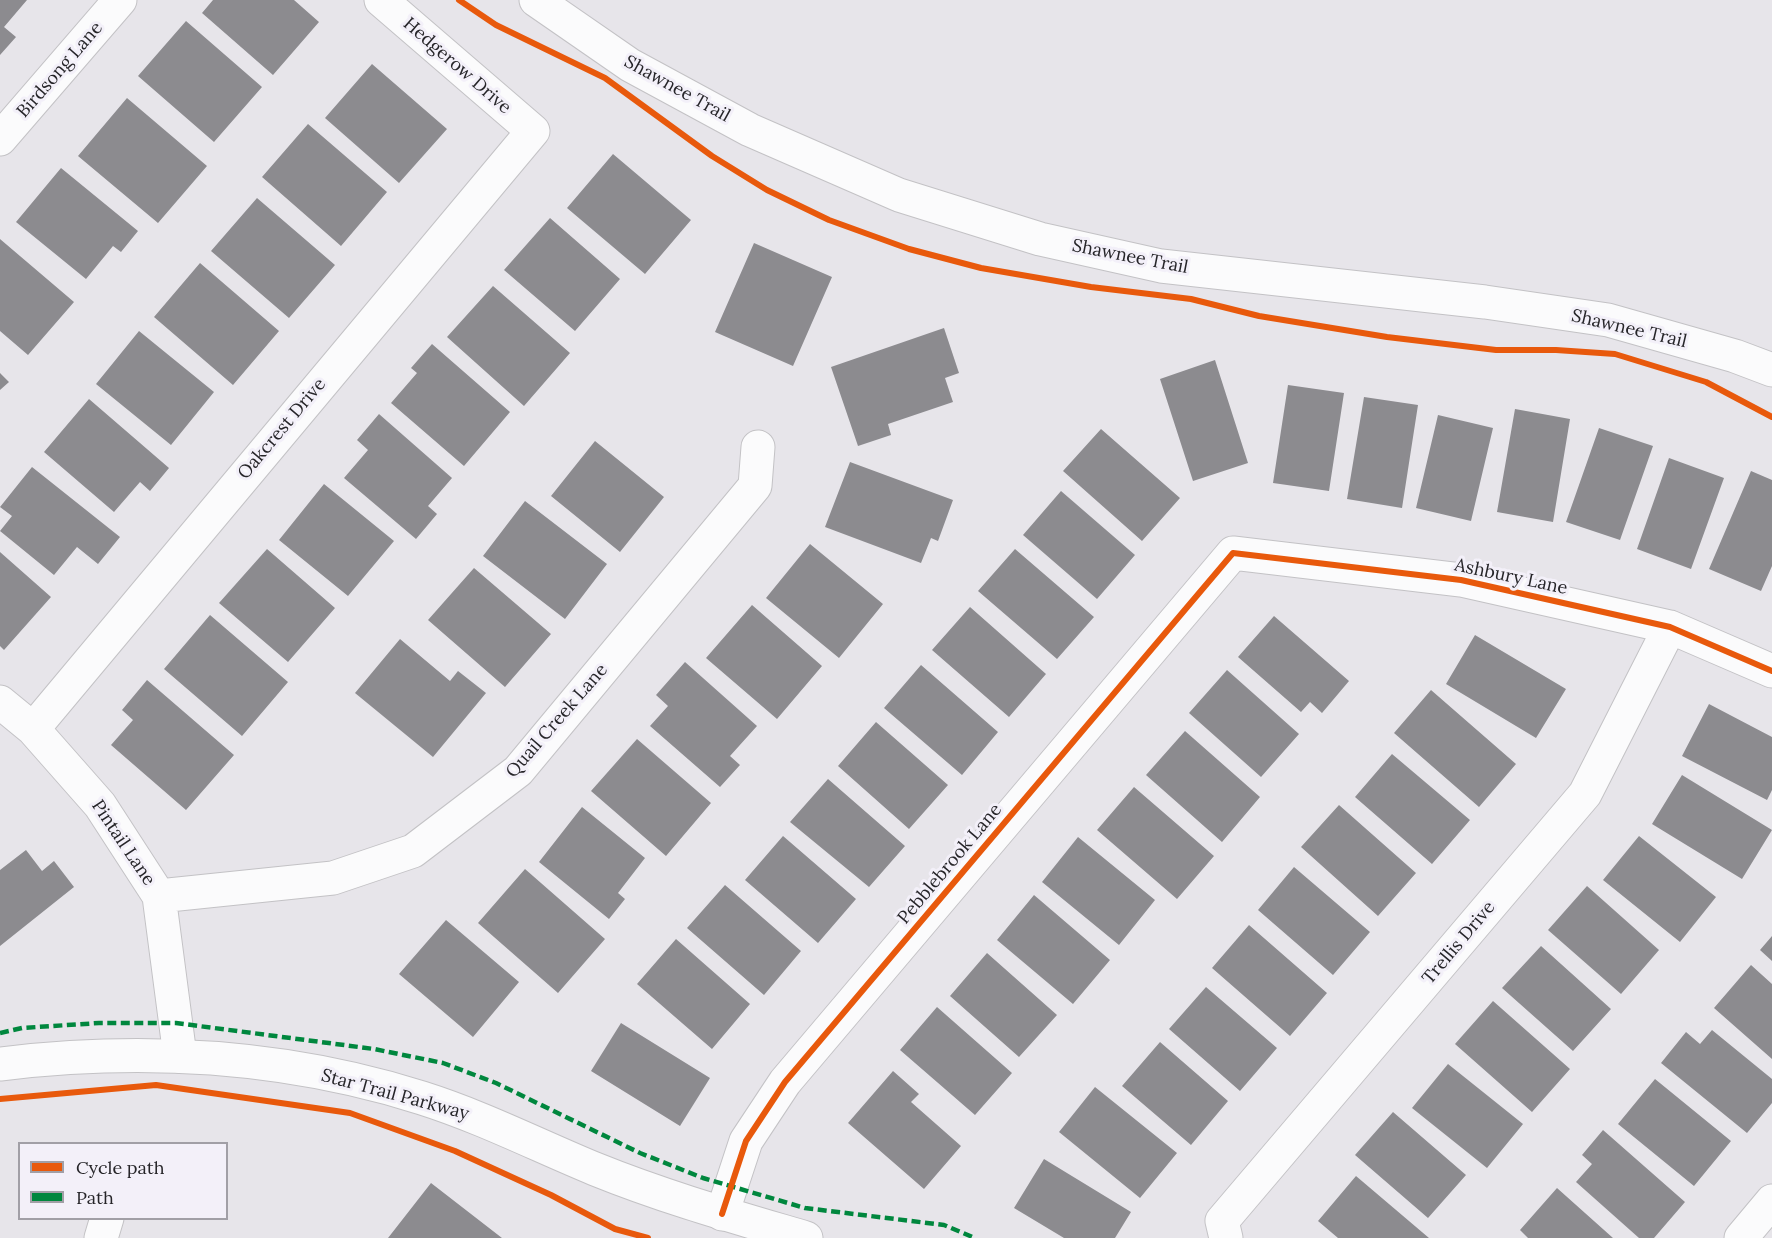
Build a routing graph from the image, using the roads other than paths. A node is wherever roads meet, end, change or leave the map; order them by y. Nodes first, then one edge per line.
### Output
1 (120, 0) edge
2 (381, 0) edge
3 (536, 0) edge
4 (532, 131) joint
5 (0, 139) edge
6 (1772, 370) edge
7 (758, 447) dead end
8 (1233, 553) joint
9 (1670, 627) junction
10 (1772, 671) edge
11 (0, 702) edge
12 (33, 729) junction
13 (159, 896) junction
14 (180, 1056) junction
15 (0, 1064) edge
16 (1772, 1202) edge
17 (722, 1214) junction
18 (106, 1220) edge
19 (101, 1238) edge
20 (806, 1238) edge
21 (1226, 1238) edge
22 (1741, 1238) edge

1 - 5 street, Birdsong Lane
2 - 4 street, Hedgerow Drive
3 - 6 street, Shawnee Trail
4 - 12 street, Oakcrest Drive
7 - 13 street, Quail Creek Lane
8 - 9 street, Ashbury Lane
8 - 17 street, Pebblebrook Lane
9 - 10 street, Ashbury Lane
9 - 21 street, Trellis Drive
11 - 12 street, Pintail Lane
12 - 13 street, Pintail Lane
13 - 14 street, Pintail Lane
14 - 15 street, Star Trail Parkway
14 - 17 street, Star Trail Parkway
16 - 22 street
17 - 20 street, Star Trail Parkway
18 - 19 street

